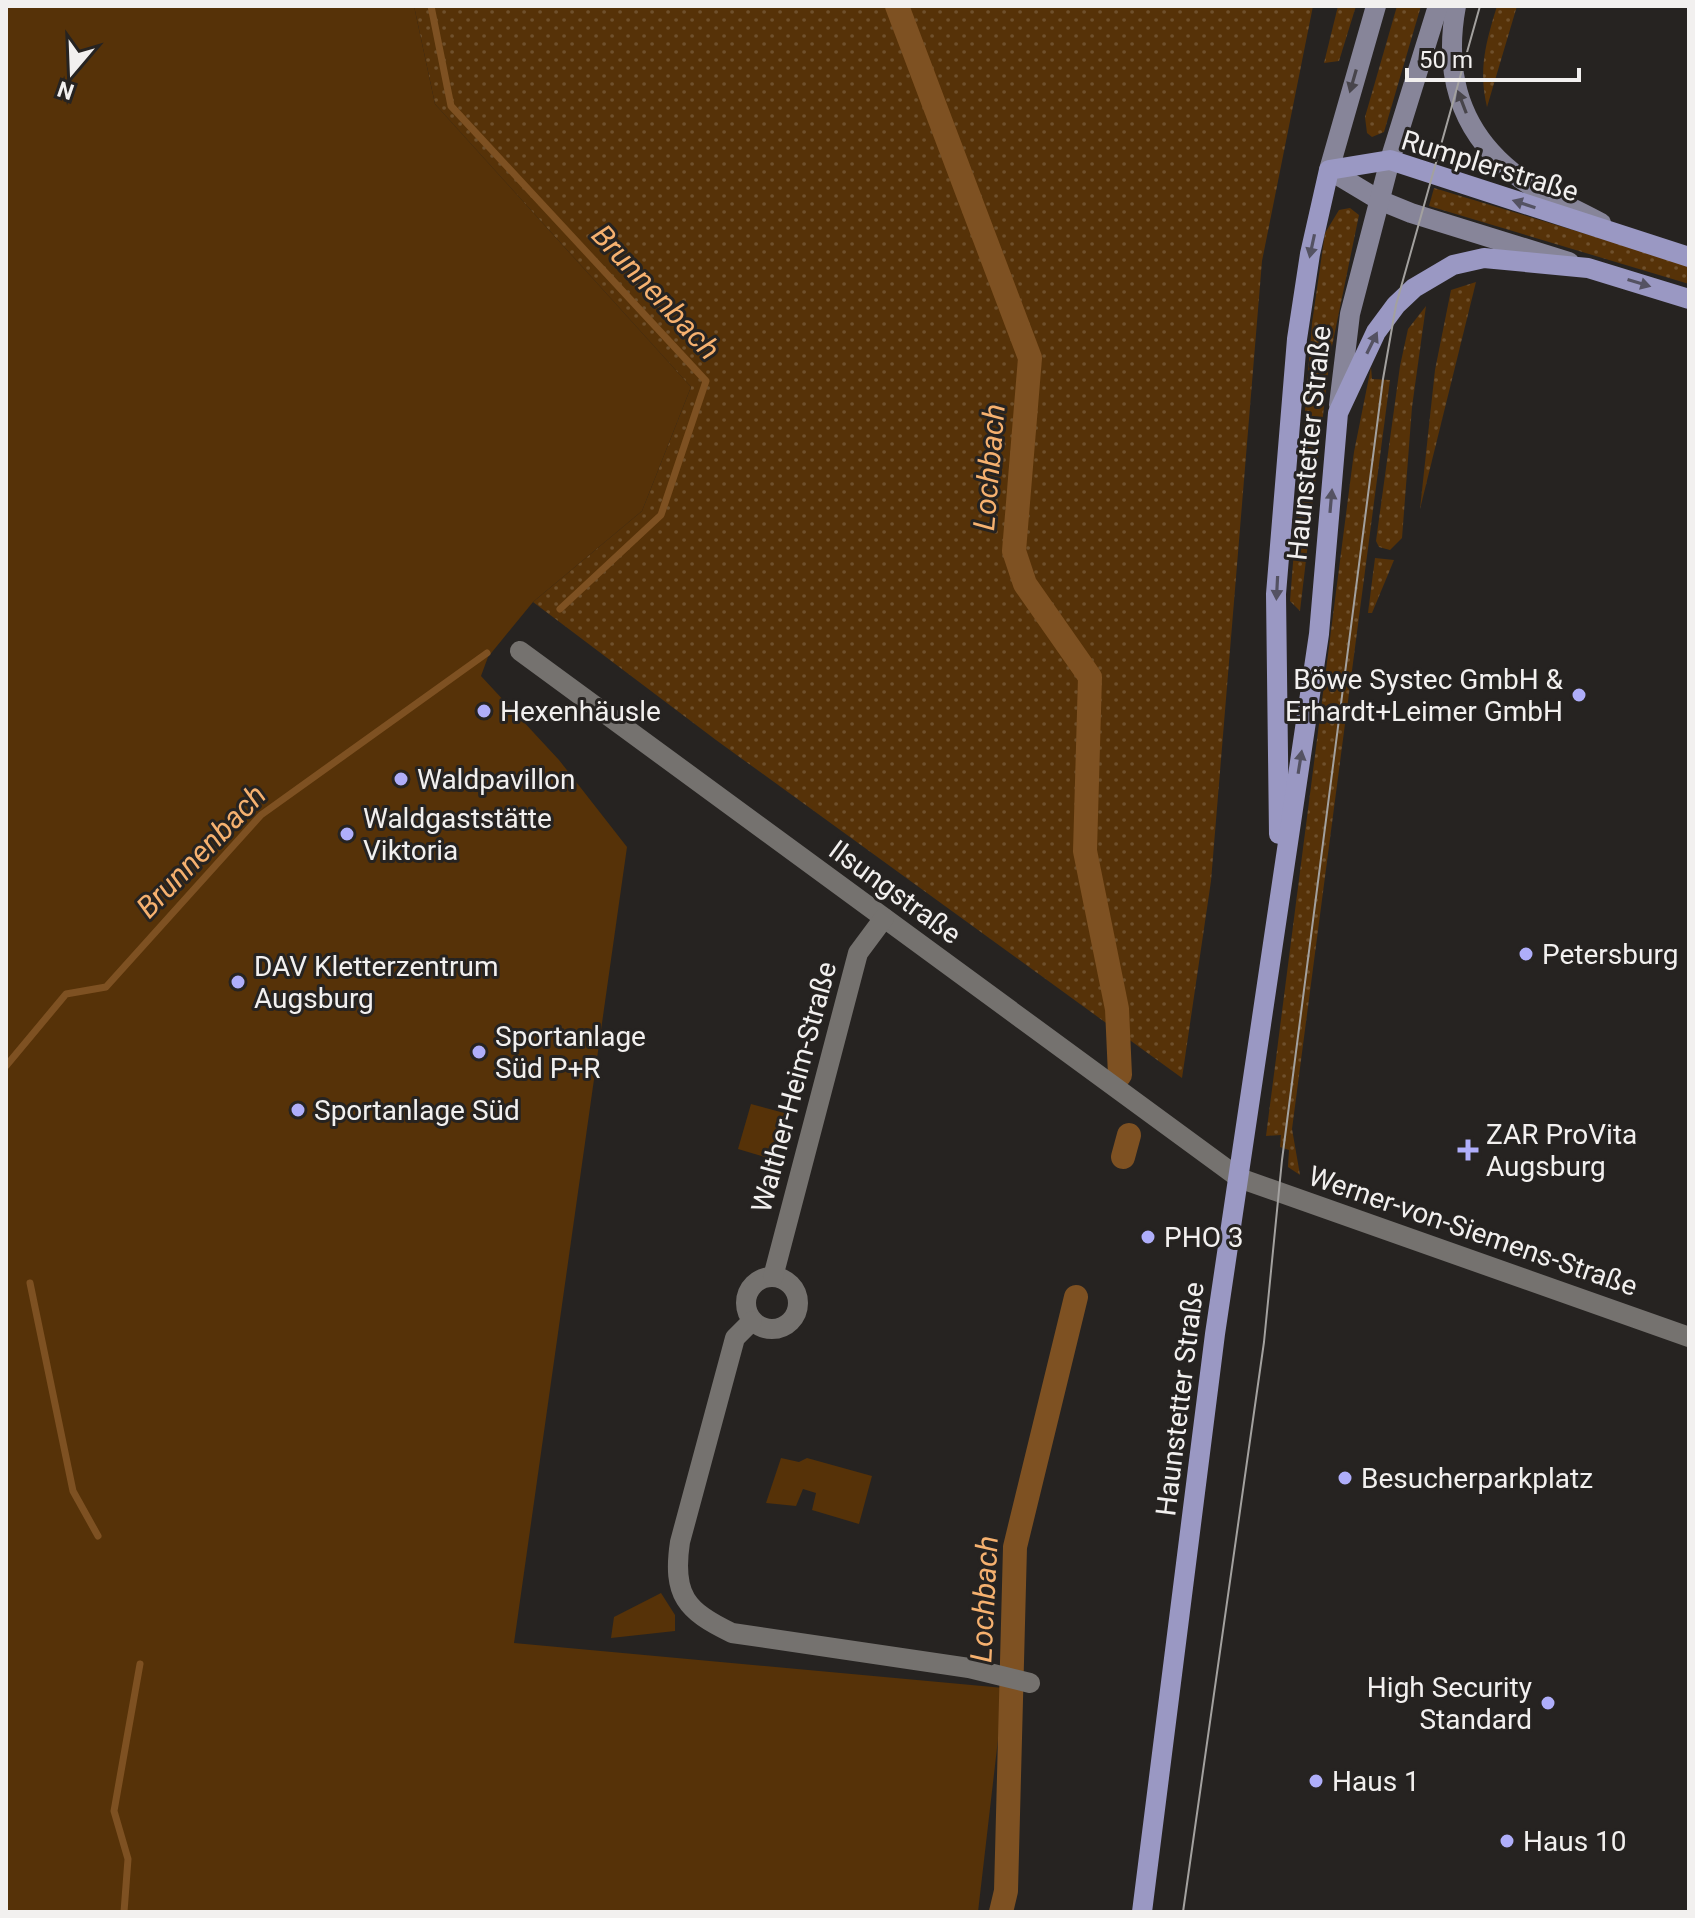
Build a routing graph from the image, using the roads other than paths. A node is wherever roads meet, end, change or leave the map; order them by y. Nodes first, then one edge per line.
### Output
1 (1376, 6) edge
2 (1438, 6) edge
3 (1456, 6) edge
4 (1390, 160) junction
5 (1329, 170) junction
6 (1379, 200) junction
7 (1625, 237) junction
8 (1689, 257) edge
9 (1588, 268) junction
10 (1689, 299) edge
11 (1338, 413) junction
12 (520, 651) dead end
13 (1280, 894) junction
14 (884, 918) junction
15 (1239, 1178) junction
16 (773, 1277) junction
17 (752, 1321) junction
18 (1689, 1337) edge
19 (1028, 1682) dead end
20 (1142, 1912) edge

1 -> 5 main road, Haunstetter Straße
2 - 4 main road, Haunstetter Straße
7 -> 3 main road, Rumplerstraße
4 - 5 main road, Rumplerstraße
4 - 6 main road, Haunstetter Straße
7 -> 4 main road, Rumplerstraße
5 - 6 main road
5 -> 13 main road, Haunstetter Straße
6 - 9 main road
6 - 11 main road, Haunstetter Straße
7 - 8 main road, Rumplerstraße
9 -> 10 main road
11 -> 9 main road
13 -> 11 main road, Haunstetter Straße
12 - 14 street, Ilsungstraße
13 - 15 main road, Haunstetter Straße
14 - 15 street, Ilsungstraße
14 - 16 street, Walther-Heim-Straße
15 - 18 street, Werner-von-Siemens-Straße
15 - 20 main road, Haunstetter Straße
16 - 17 street
16 - 17 street
17 - 19 street

